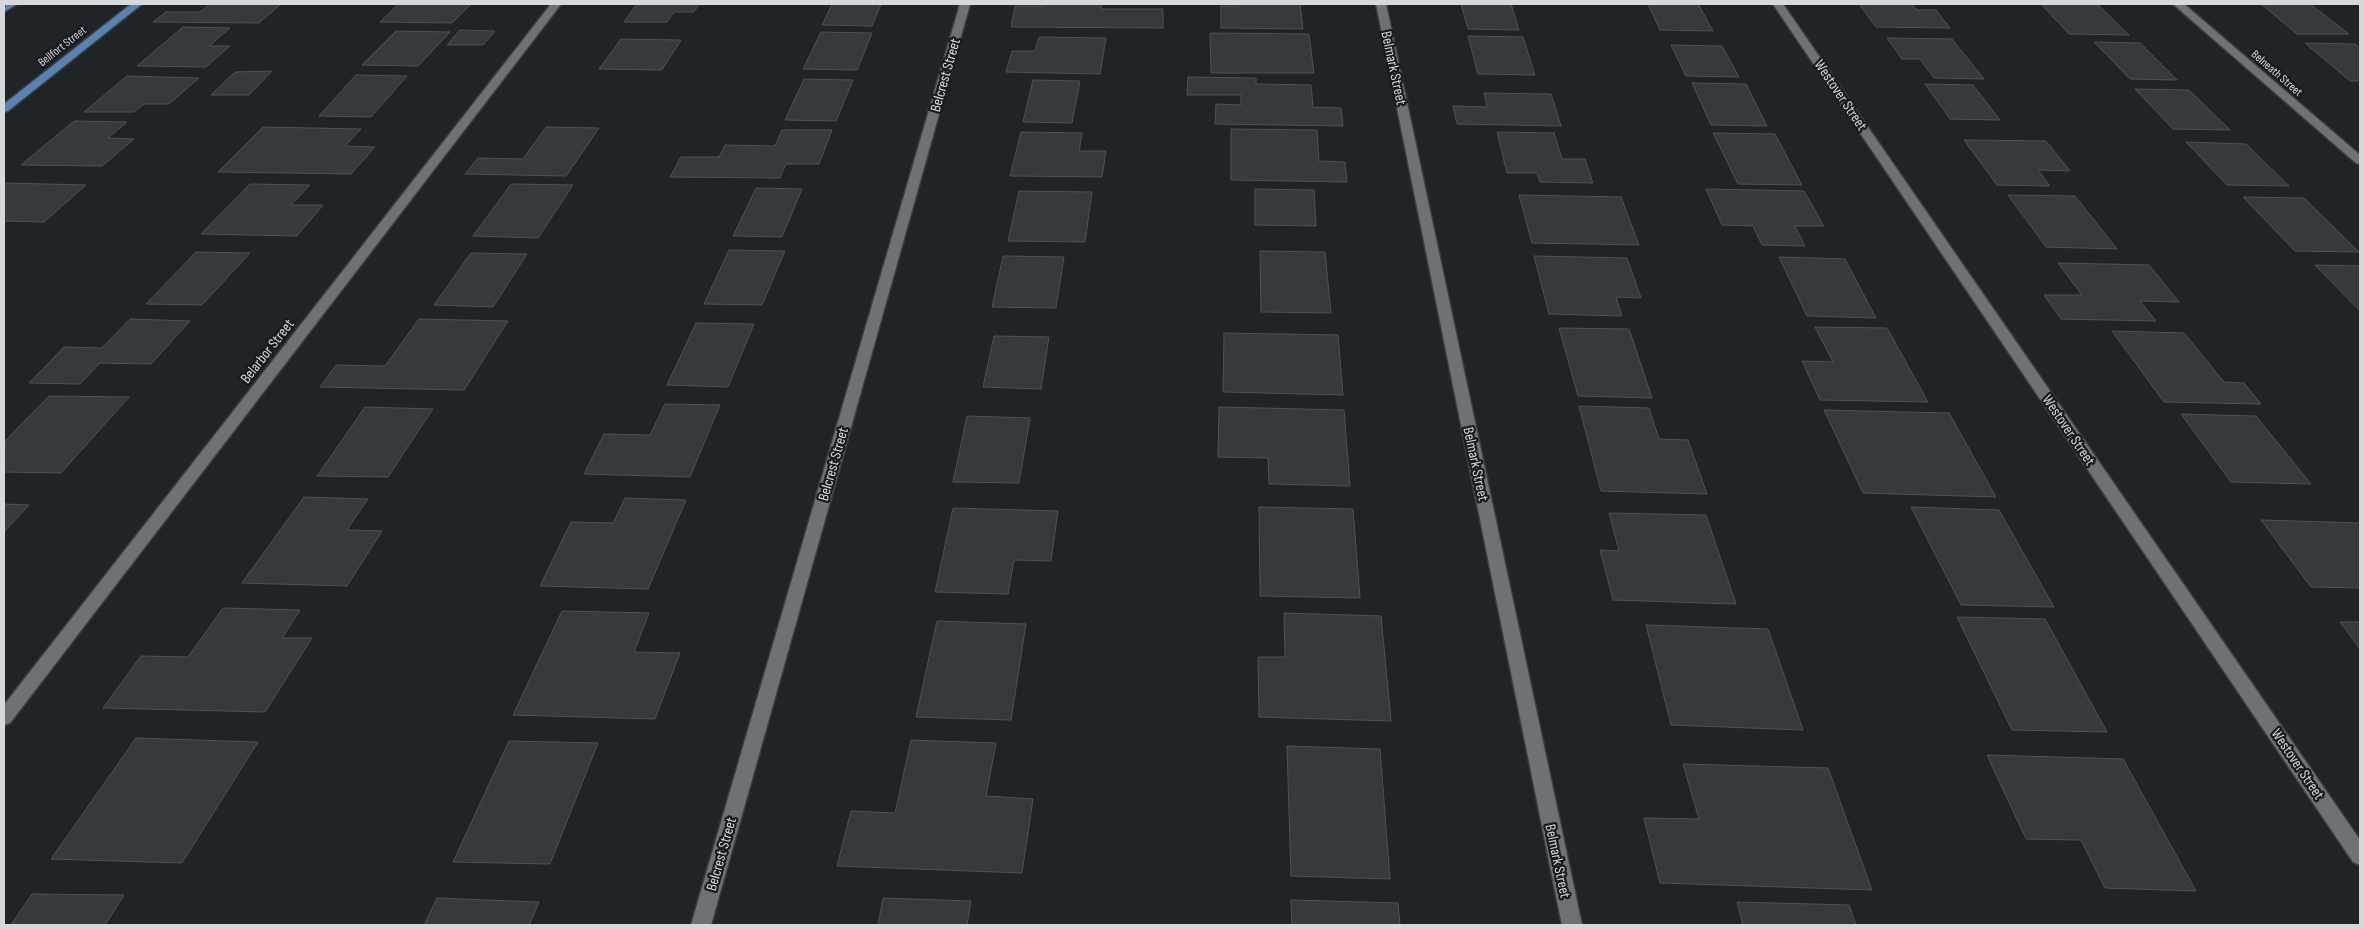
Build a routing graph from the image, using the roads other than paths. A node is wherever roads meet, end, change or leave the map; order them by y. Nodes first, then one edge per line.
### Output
1 (12, 4) edge
2 (137, 4) edge
3 (556, 4) edge
4 (965, 4) edge
5 (1381, 4) edge
6 (1778, 4) edge
7 (2178, 4) edge
8 (4, 9) edge
9 (4, 108) edge
10 (2360, 161) edge
11 (4, 718) edge
12 (2360, 856) edge
13 (701, 925) edge
14 (1572, 925) edge

1 - 8 main road
2 - 9 main road, Bellfort Street
3 - 11 street, Belarbor Street
4 - 13 street, Belcrest Street
5 - 14 street, Belmark Street
6 - 12 street, Westover Street
7 - 10 street, Belneath Street

